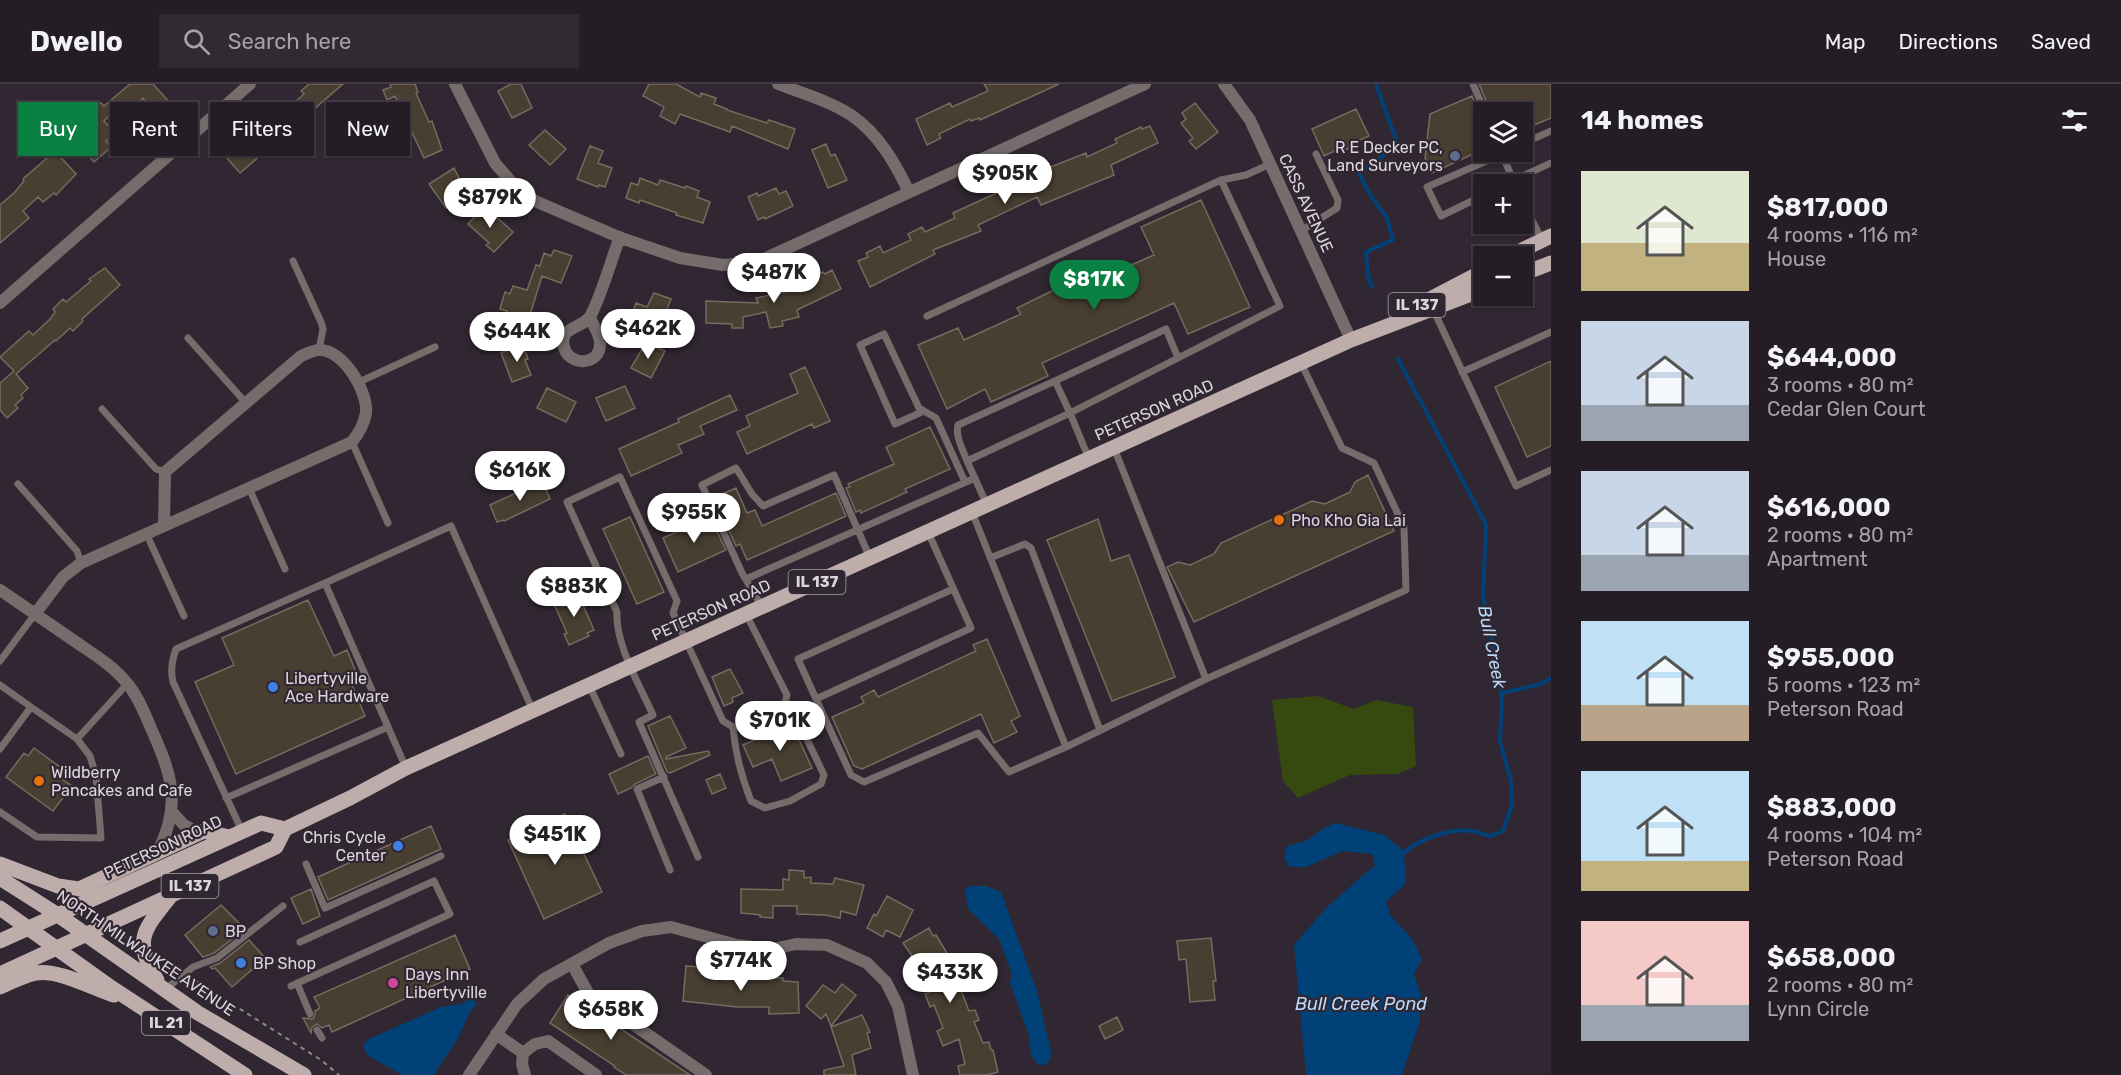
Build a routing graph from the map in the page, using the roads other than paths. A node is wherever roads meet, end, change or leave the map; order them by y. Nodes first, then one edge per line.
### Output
1 (249, 84) edge
2 (455, 84) edge
3 (778, 84) edge
4 (1145, 84) edge
5 (1224, 84) edge
6 (1473, 84) edge
7 (1481, 102) edge
8 (1551, 131) edge
9 (1533, 139) edge
10 (1316, 154) dead end
11 (1482, 162) edge
12 (1551, 163) edge
13 (1270, 164) junction
14 (1530, 174) edge
15 (1221, 180) junction
16 (909, 192) junction
17 (1473, 200) edge
18 (1533, 217) edge
19 (1301, 231) junction
20 (620, 237) junction
21 (1546, 238) edge
22 (1530, 246) edge
23 (293, 261) dead end
24 (1551, 263) edge
25 (1533, 270) edge
26 (1473, 277) edge
27 (1473, 293) edge
28 (0, 303) edge
29 (1433, 309) junction
30 (927, 316) dead end
31 (590, 317) dead end
32 (1551, 332) edge
33 (188, 338) dead end
34 (1351, 340) junction
35 (435, 347) dead end
36 (319, 350) junction
37 (1178, 358) junction
38 (1301, 363) junction
39 (1462, 372) junction
40 (1055, 381) junction
41 (357, 383) junction
42 (246, 403) junction
43 (102, 409) dead end
44 (924, 411) junction
45 (1071, 413) junction
46 (352, 442) junction
47 (1114, 448) junction
48 (1089, 459) junction
49 (968, 460) junction
50 (1551, 470) edge
51 (165, 472) junction
52 (975, 477) junction
53 (965, 482) junction
54 (18, 484) dead end
55 (249, 488) junction
56 (987, 505) junction
57 (972, 512) junction
58 (388, 523) dead end
59 (164, 525) junction
60 (859, 530) junction
61 (928, 532) junction
62 (146, 533) junction
63 (870, 558) junction
64 (990, 558) junction
65 (81, 562) junction
66 (285, 569) dead end
67 (746, 579) junction
68 (325, 583) junction
69 (953, 589) junction
70 (0, 590) edge
71 (762, 607) junction
72 (36, 614) junction
73 (746, 614) junction
74 (184, 616) dead end
75 (686, 641) junction
76 (0, 662) edge
77 (632, 666) junction
78 (1206, 679) junction
79 (128, 683) junction
80 (0, 685) edge
81 (589, 685) junction
82 (816, 699) junction
83 (786, 703) junction
84 (31, 707) junction
85 (533, 711) junction
86 (388, 727) junction
87 (733, 727) junction
88 (1100, 730) junction
89 (77, 739) junction
90 (1066, 747) junction
91 (0, 749) edge
92 (621, 754) dead end
93 (406, 768) junction
94 (664, 777) junction
95 (226, 798) junction
96 (171, 811) junction
97 (0, 812) edge
98 (285, 829) junction
99 (199, 833) junction
100 (236, 834) junction
101 (157, 853) junction
102 (441, 856) dead end
103 (698, 857) dead end
104 (0, 864) edge
105 (306, 864) dead end
106 (670, 870) dead end
107 (0, 878) edge
108 (171, 895) junction
109 (283, 906) dead end
110 (0, 908) edge
111 (58, 915) junction
112 (28, 928) junction
113 (86, 934) junction
114 (0, 941) edge
115 (300, 942) dead end
116 (57, 948) junction
117 (572, 964) junction
118 (0, 974) edge
119 (0, 987) edge
120 (163, 987) junction
121 (132, 1001) junction
122 (310, 1014) dead end
123 (317, 1030) dead end
124 (496, 1034) junction
125 (322, 1038) dead end
126 (523, 1053) junction
127 (245, 1075) edge
128 (304, 1075) edge
129 (469, 1075) edge
130 (525, 1075) edge
131 (596, 1075) edge
132 (706, 1075) edge
133 (913, 1075) edge

1 - 28 street
2 - 20 street
3 - 16 street
4 - 16 street
5 - 13 street, CASS AVENUE
6 - 7 lane
8 - 9 lane
10 - 19 lane
11 - 17 lane
12 - 14 lane
13 - 15 lane
13 - 19 street, CASS AVENUE
15 - 30 lane
15 - 37 lane
16 - 20 street
18 - 21 lane
19 - 34 street, CASS AVENUE
20 - 31 street
21 - 22 main road
23 - 36 lane
24 - 25 main road
26 - 34 main road, PETERSON ROAD / IL 137
27 - 29 main road, PETERSON ROAD / IL 137
29 - 34 main road, PETERSON ROAD / IL 137
29 - 39 lane
32 - 39 lane
33 - 42 lane
34 - 38 main road, PETERSON ROAD / IL 137
35 - 41 lane
36 - 41 street
36 - 42 street
37 - 40 lane
37 - 45 lane
38 - 47 main road, PETERSON ROAD / IL 137
38 - 78 lane
39 - 50 lane
40 - 45 lane
40 - 49 lane
41 - 46 street
42 - 51 street
43 - 51 lane
44 - 44 lane
44 - 53 lane
45 - 48 lane
45 - 49 lane
46 - 55 street
46 - 58 lane
47 - 48 main road, PETERSON ROAD / IL 137
47 - 78 lane
48 - 56 main road, PETERSON ROAD / IL 137
49 - 52 lane
51 - 59 street
52 - 53 lane
52 - 56 lane
53 - 60 lane
54 - 65 lane
55 - 59 street
55 - 66 lane
56 - 57 main road, PETERSON ROAD / IL 137
57 - 61 main road, PETERSON ROAD / IL 137
57 - 64 lane
59 - 62 street
60 - 63 lane
60 - 67 lane
60 - 67 lane
61 - 63 main road, PETERSON ROAD / IL 137
61 - 69 lane
62 - 65 street
62 - 74 lane
63 - 71 main road, PETERSON ROAD / IL 137
64 - 88 lane
64 - 90 lane
65 - 72 street
67 - 71 lane
68 - 85 lane
68 - 86 lane
68 - 95 lane
69 - 82 lane
69 - 82 lane
70 - 72 street
71 - 73 main road, PETERSON ROAD / IL 137
72 - 76 lane
72 - 79 street
73 - 75 main road, PETERSON ROAD / IL 137
73 - 83 lane
75 - 77 main road, PETERSON ROAD / IL 137
75 - 77 lane
75 - 87 lane
77 - 81 main road, PETERSON ROAD / IL 137
77 - 94 lane
78 - 88 lane
79 - 89 lane
79 - 96 street
80 - 84 lane
81 - 85 main road, PETERSON ROAD / IL 137
81 - 92 lane
82 - 90 lane
83 - 87 lane
83 - 87 lane
84 - 89 lane
84 - 91 lane
85 - 93 main road, PETERSON ROAD / IL 137
86 - 93 lane
86 - 95 lane
88 - 90 lane
89 - 97 lane
93 - 98 main road, PETERSON ROAD / IL 137
94 - 103 lane
94 - 106 lane
95 - 100 lane
96 - 99 street
96 - 101 street
98 - 100 main road, PETERSON ROAD / IL 137
98 - 108 main road, PETERSON ROAD / IL 137
99 - 100 main road
99 - 101 main road
100 - 111 main road, PETERSON ROAD / IL 137
101 - 104 main road
102 - 105 lane
107 - 111 main road, NORTH MILWAUKEE AVENUE / IL 21
108 - 113 main road, PETERSON ROAD / IL 137
108 - 120 main road
109 - 120 lane
110 - 112 main road, IL 21
111 - 112 main road, IL 137
111 - 113 main road, NORTH MILWAUKEE AVENUE / IL 21
112 - 114 main road, IL 137
112 - 116 main road, IL 21
113 - 116 main road, PETERSON ROAD / IL 137
113 - 120 main road, NORTH MILWAUKEE AVENUE / IL 21
115 - 122 lane
116 - 118 main road, PETERSON ROAD / IL 137
116 - 121 main road, IL 21
117 - 124 street
117 - 132 street
117 - 133 street
119 - 121 main road
120 - 128 main road, NORTH MILWAUKEE AVENUE / IL 21
121 - 127 main road, IL 21
123 - 125 lane
124 - 126 street
124 - 129 street
126 - 130 street
126 - 131 street

